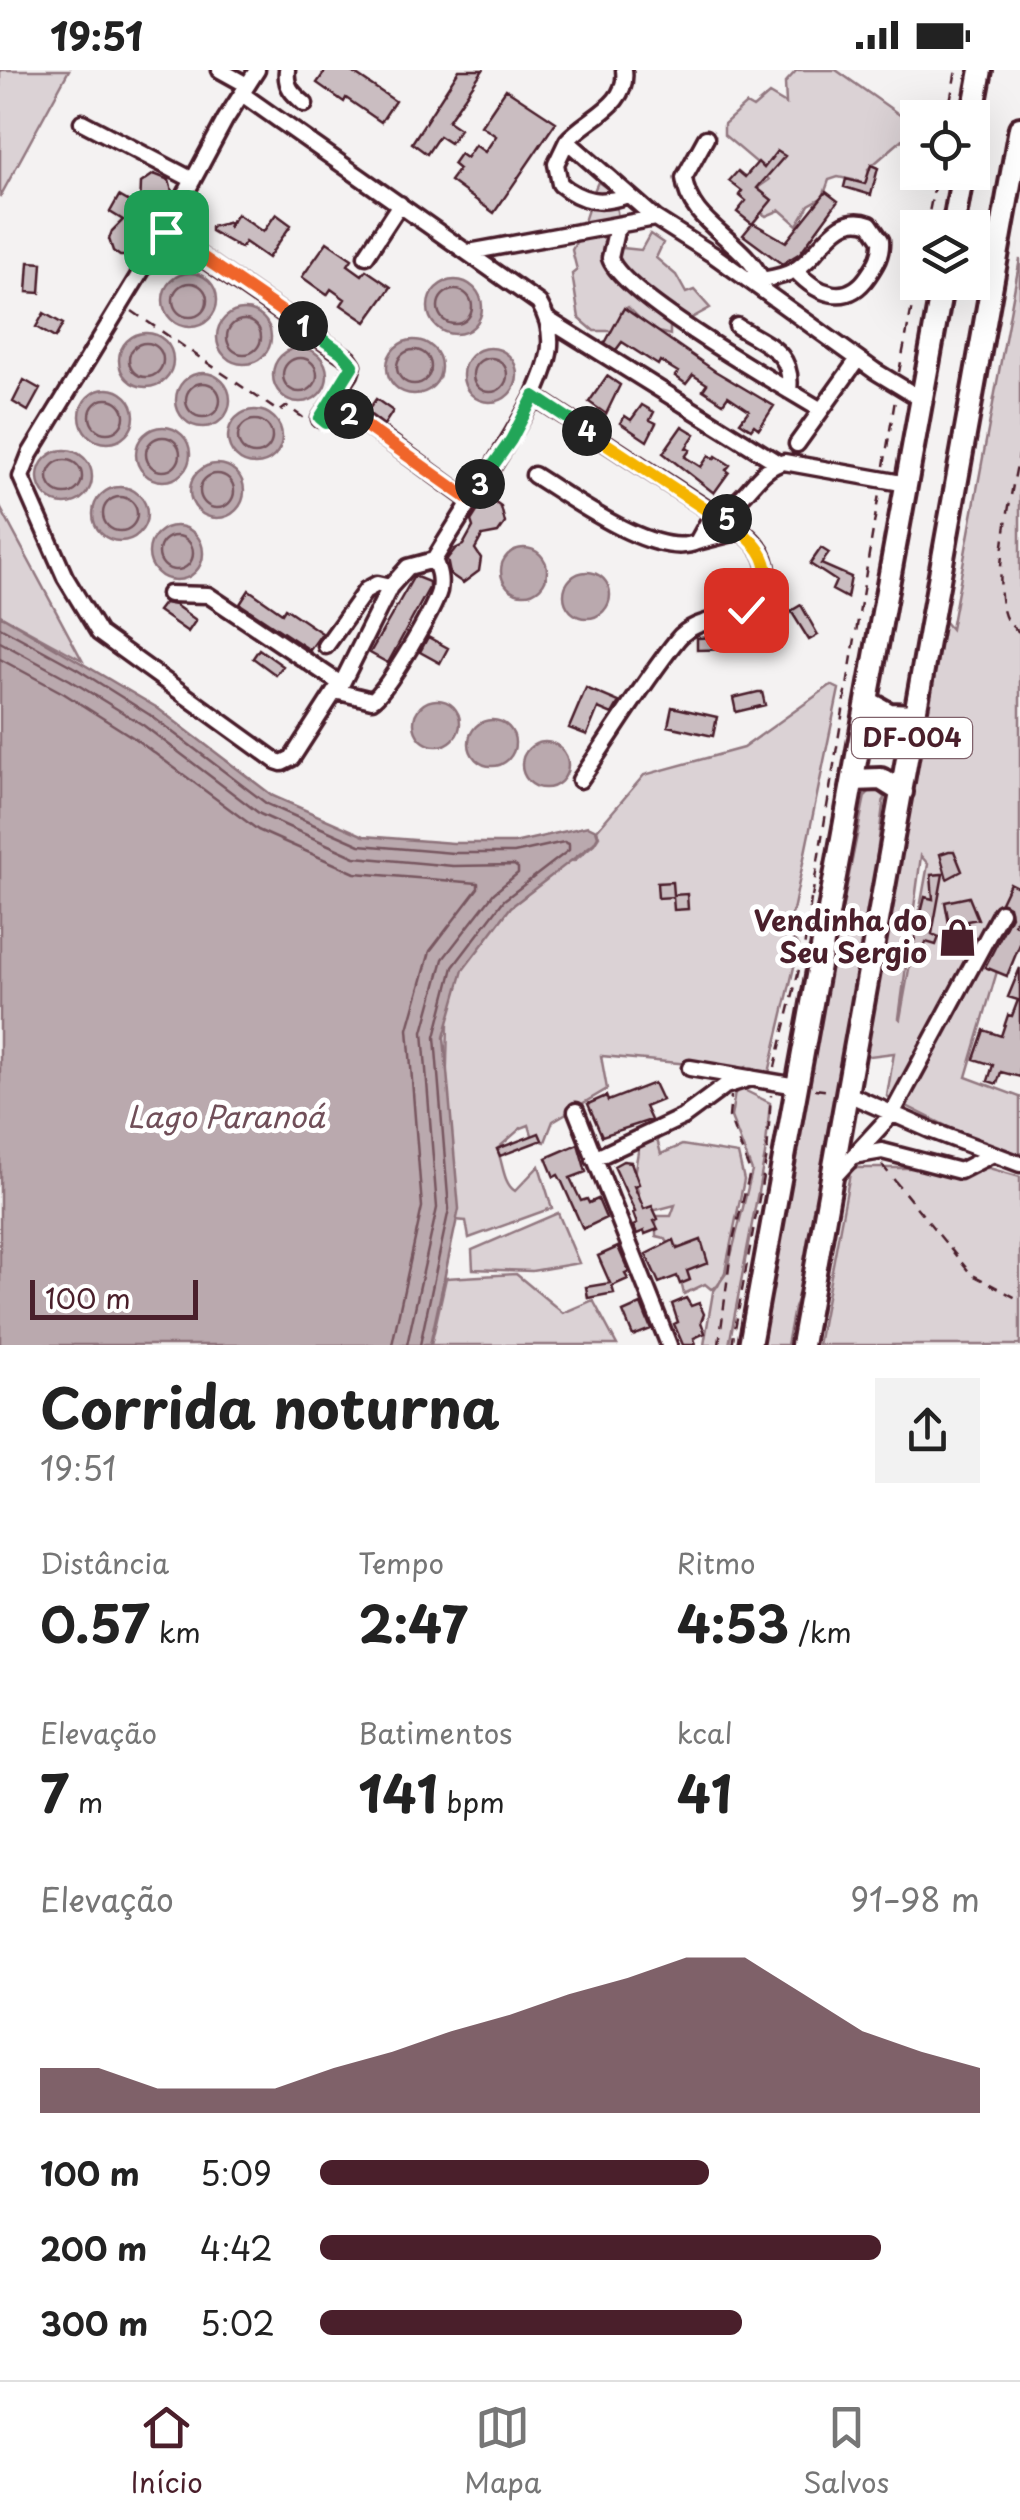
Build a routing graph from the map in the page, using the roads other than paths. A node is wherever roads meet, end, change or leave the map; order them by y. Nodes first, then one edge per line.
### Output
1 (220, 70) edge
2 (257, 70) edge
3 (287, 70) edge
4 (624, 70) edge
5 (981, 70) edge
6 (244, 90) junction
7 (975, 100) edge
8 (306, 104) dead end
9 (82, 122) dead end
10 (1020, 128) edge
11 (706, 138) dead end
12 (567, 141) junction
13 (193, 180) junction
14 (628, 196) junction
15 (400, 204) junction
16 (655, 218) junction
17 (622, 224) junction
18 (166, 232) junction
19 (469, 252) junction
20 (366, 256) dead end
21 (796, 270) junction
22 (760, 284) junction
23 (939, 300) edge
24 (546, 319) junction
25 (737, 326) dead end
26 (858, 360) junction
27 (789, 391) junction
28 (534, 396) junction
29 (921, 400) junction
30 (821, 410) junction
31 (320, 418) road end
32 (361, 421) dead end
33 (797, 444) dead end
34 (778, 463) junction
35 (534, 476) dead end
36 (907, 484) junction
37 (470, 500) junction
38 (716, 513) junction
39 (741, 531) junction
40 (696, 542) junction
41 (434, 560) junction
42 (390, 587) junction
43 (169, 594) dead end
44 (326, 646) dead end
45 (340, 687) junction
46 (868, 702) junction
47 (916, 715) junction
48 (580, 780) dead end
49 (853, 780) junction
50 (902, 792) junction
51 (1001, 912) dead end
52 (690, 1068) dead end
53 (750, 1078) junction
54 (797, 1086) junction
55 (848, 1094) junction
56 (576, 1111) dead end
57 (892, 1114) junction
58 (993, 1154) junction
59 (853, 1156) junction
60 (594, 1159) junction
61 (1020, 1164) edge
62 (833, 1178) junction
63 (669, 1344) edge
64 (750, 1345) edge
65 (802, 1345) edge

1 - 6 lane
2 - 6 lane
3 - 8 lane
4 - 12 lane
5 - 7 highway
6 - 13 lane
6 - 15 lane
9 - 13 lane
10 - 47 highway, DF-004
11 - 22 lane
12 - 14 lane
12 - 14 lane
13 - 18 lane
14 - 16 lane
15 - 19 lane
15 - 20 lane
16 - 17 lane
16 - 22 lane
17 - 19 lane
17 - 27 lane
18 - 31 lane
18 - 45 lane
19 - 24 lane
21 - 21 lane
21 - 22 lane
22 - 26 lane
23 - 29 highway, DF-004
24 - 28 lane
24 - 34 lane
25 - 27 lane
26 - 29 lane
26 - 30 lane
27 - 30 lane
28 - 37 lane
28 - 38 lane
29 - 36 highway, DF-004
30 - 33 lane
32 - 37 lane
34 - 36 lane
34 - 38 lane
35 - 40 lane
36 - 46 highway, DF-004
37 - 41 lane
38 - 39 lane
38 - 40 lane
39 - 40 lane
39 - 48 lane
41 - 42 lane
41 - 45 lane
42 - 44 lane
42 - 45 lane
43 - 45 lane
46 - 47 highway
46 - 49 highway, DF-004
47 - 50 highway, DF-004
49 - 50 highway
49 - 54 highway, DF-004
50 - 55 highway, DF-004
51 - 57 lane
52 - 53 lane
53 - 54 lane
53 - 60 lane
54 - 64 highway, DF-004
55 - 57 lane
55 - 62 highway, DF-004
56 - 60 lane
57 - 58 lane
57 - 59 lane
58 - 59 lane
58 - 61 lane
59 - 62 lane
60 - 63 lane
62 - 65 highway, DF-004

